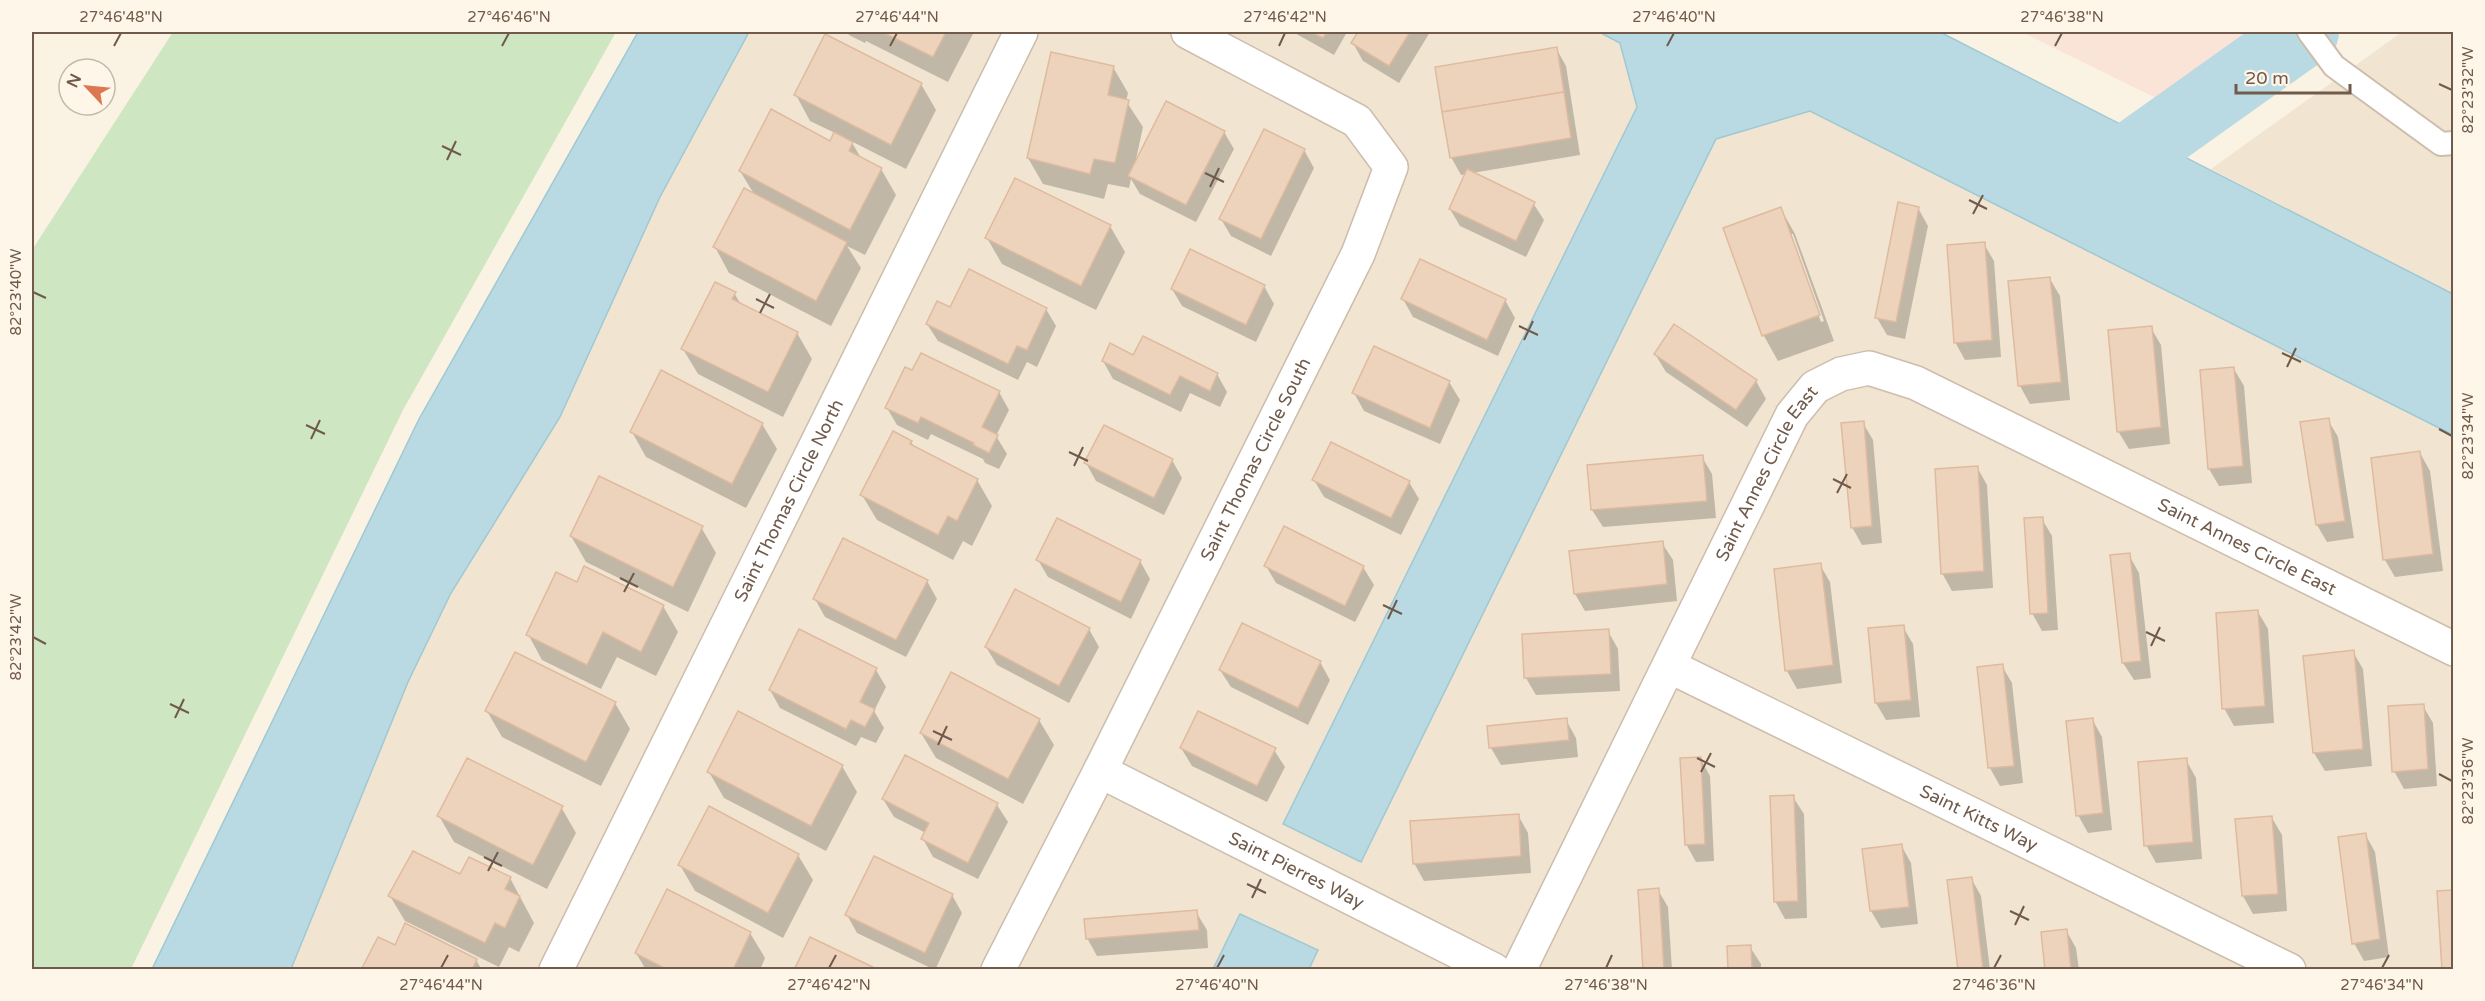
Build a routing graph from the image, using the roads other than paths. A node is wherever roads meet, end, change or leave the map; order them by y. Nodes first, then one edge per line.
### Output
1 (1020, 32) edge
2 (1188, 32) edge
3 (2309, 32) edge
4 (2454, 143) edge
5 (2454, 649) edge
6 (1669, 666) junction
7 (1100, 771) junction
8 (556, 969) edge
9 (998, 969) edge
10 (1494, 969) edge
11 (1519, 969) edge
12 (2289, 969) edge

1 - 8 street, Saint Thomas Circle North
2 - 7 street, Saint Thomas Circle South
3 - 4 lane
5 - 6 street, Saint Annes Circle East
6 - 11 street, Saint Annes Circle East
6 - 12 street, Saint Kitts Way
7 - 9 street, Saint Thomas Circle South
7 - 10 street, Saint Pierres Way

